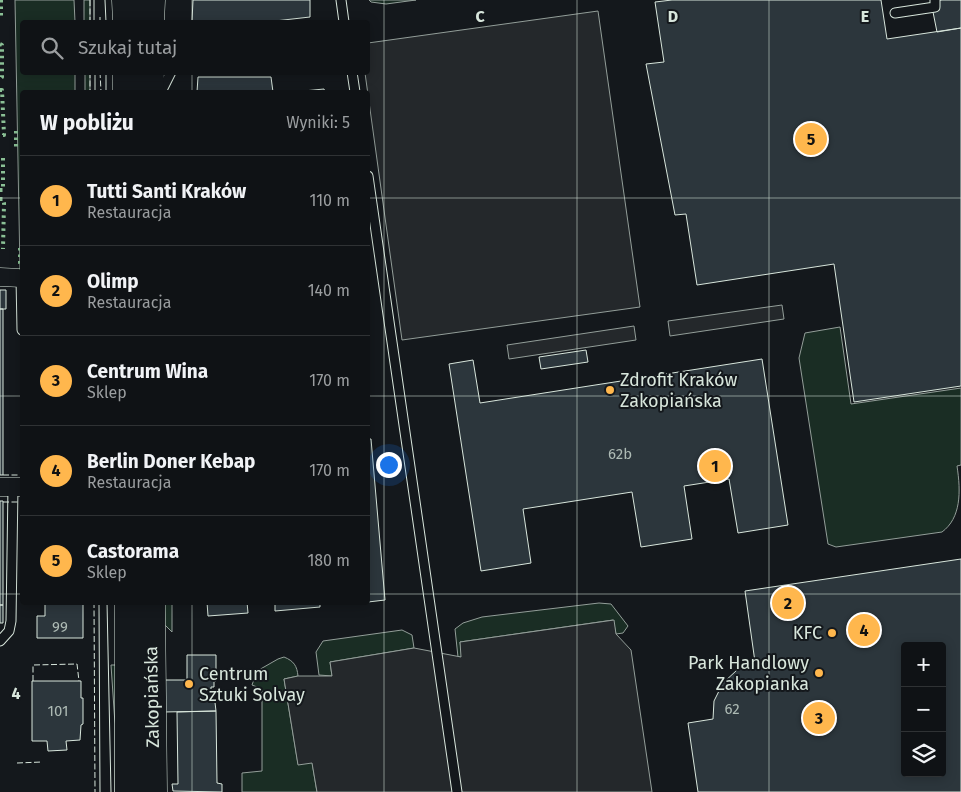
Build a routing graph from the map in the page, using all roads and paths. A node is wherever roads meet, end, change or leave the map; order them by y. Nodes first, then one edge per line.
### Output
1 (126, 0) edge
2 (151, 0) edge
3 (342, 0) edge
4 (935, 0) edge
5 (895, 13) dead end
6 (127, 20) edge
7 (150, 20) edge
8 (344, 20) edge
9 (127, 75) edge
10 (150, 75) edge
11 (170, 75) edge
12 (352, 75) edge
13 (128, 90) edge
14 (150, 90) edge
15 (162, 90) edge
16 (355, 90) edge
17 (370, 190) edge
18 (0, 277) edge
19 (20, 278) edge
20 (12, 487) edge
21 (129, 605) edge
22 (151, 605) edge
23 (0, 641) edge
24 (129, 792) edge
25 (153, 792) edge
26 (457, 792) edge

1 - 6 main road
2 - 7 main road
3 - 8 lane
4 - 5 lane
9 - 13 main road
10 - 14 main road
11 - 15 lane
12 - 16 lane
17 - 26 lane
18 - 19 street
20 - 23 lane
21 - 24 main road, Zakopiańska
22 - 25 main road, Zakopiańska

